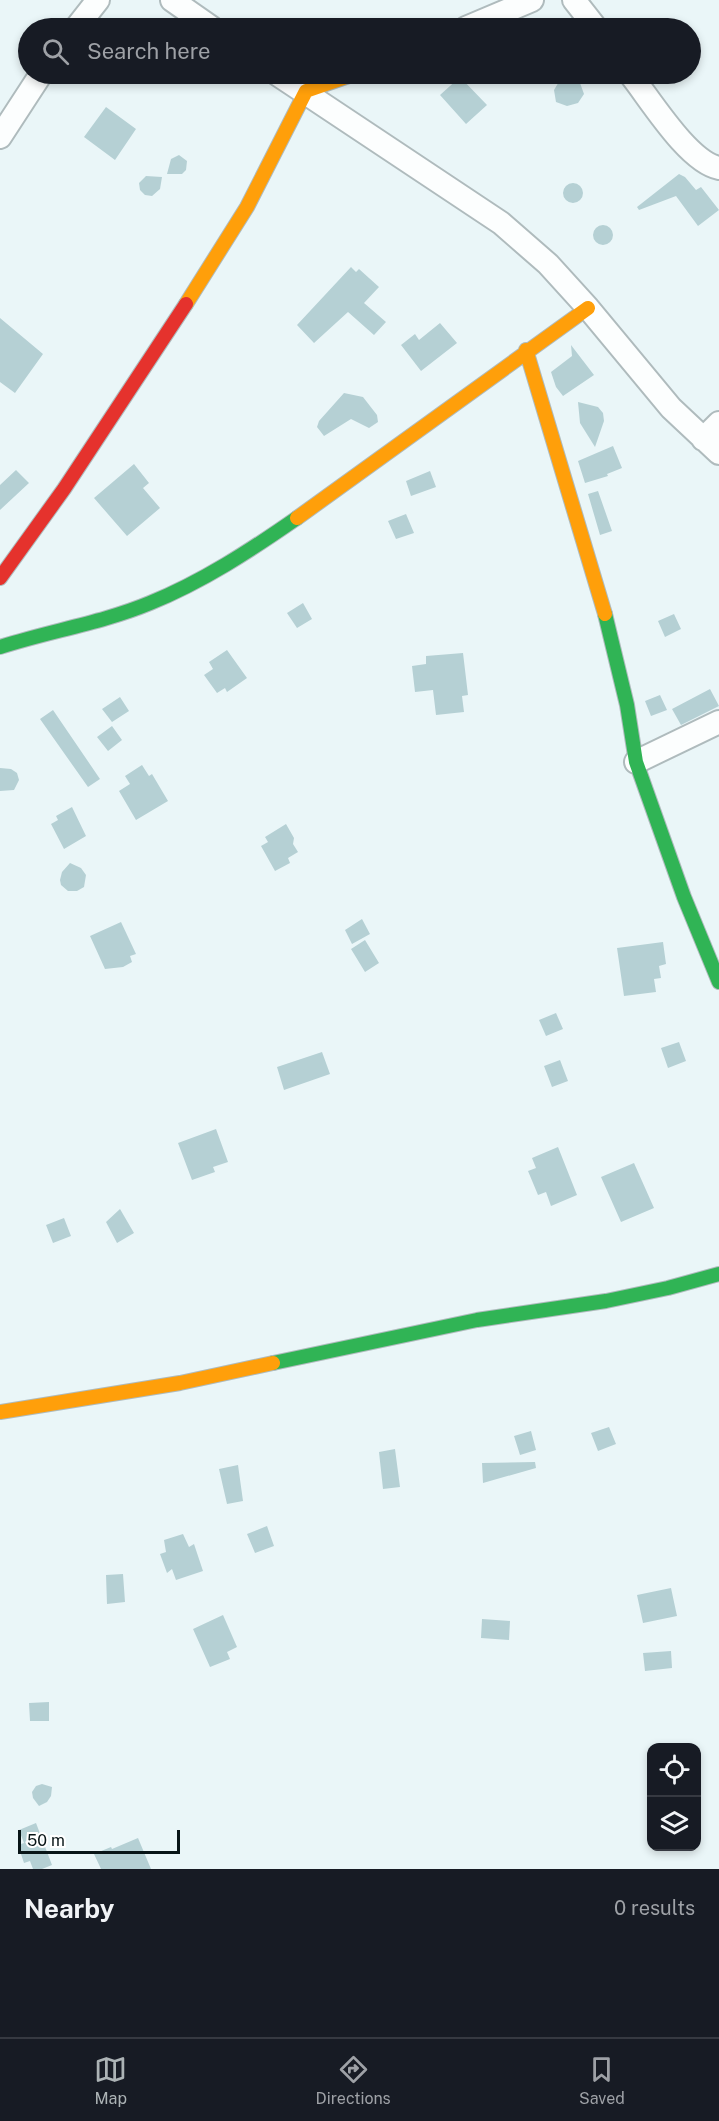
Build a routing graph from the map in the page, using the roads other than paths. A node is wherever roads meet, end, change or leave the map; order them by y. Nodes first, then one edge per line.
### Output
1 (98, 0) edge
2 (172, 0) edge
3 (532, 0) edge
4 (574, 0) edge
5 (84, 18) edge
6 (198, 18) edge
7 (490, 18) edge
8 (588, 18) edge
9 (34, 84) edge
10 (294, 84) edge
11 (326, 84) edge
12 (638, 84) edge
13 (306, 91) junction
14 (0, 137) edge
15 (719, 168) edge
16 (588, 308) junction
17 (526, 351) junction
18 (714, 438) edge
19 (0, 578) edge
20 (0, 646) edge
21 (719, 722) edge
22 (636, 762) junction
23 (719, 982) edge
24 (719, 1274) edge
25 (0, 1412) edge

1 - 5 street
2 - 6 street
3 - 7 street
4 - 8 street
9 - 14 street
10 - 13 street
11 - 13 street
12 - 15 street
13 - 16 street
13 - 19 street
16 - 17 street
16 - 18 street
17 - 20 street
17 - 22 street
21 - 22 street
22 - 23 street
24 - 25 street

